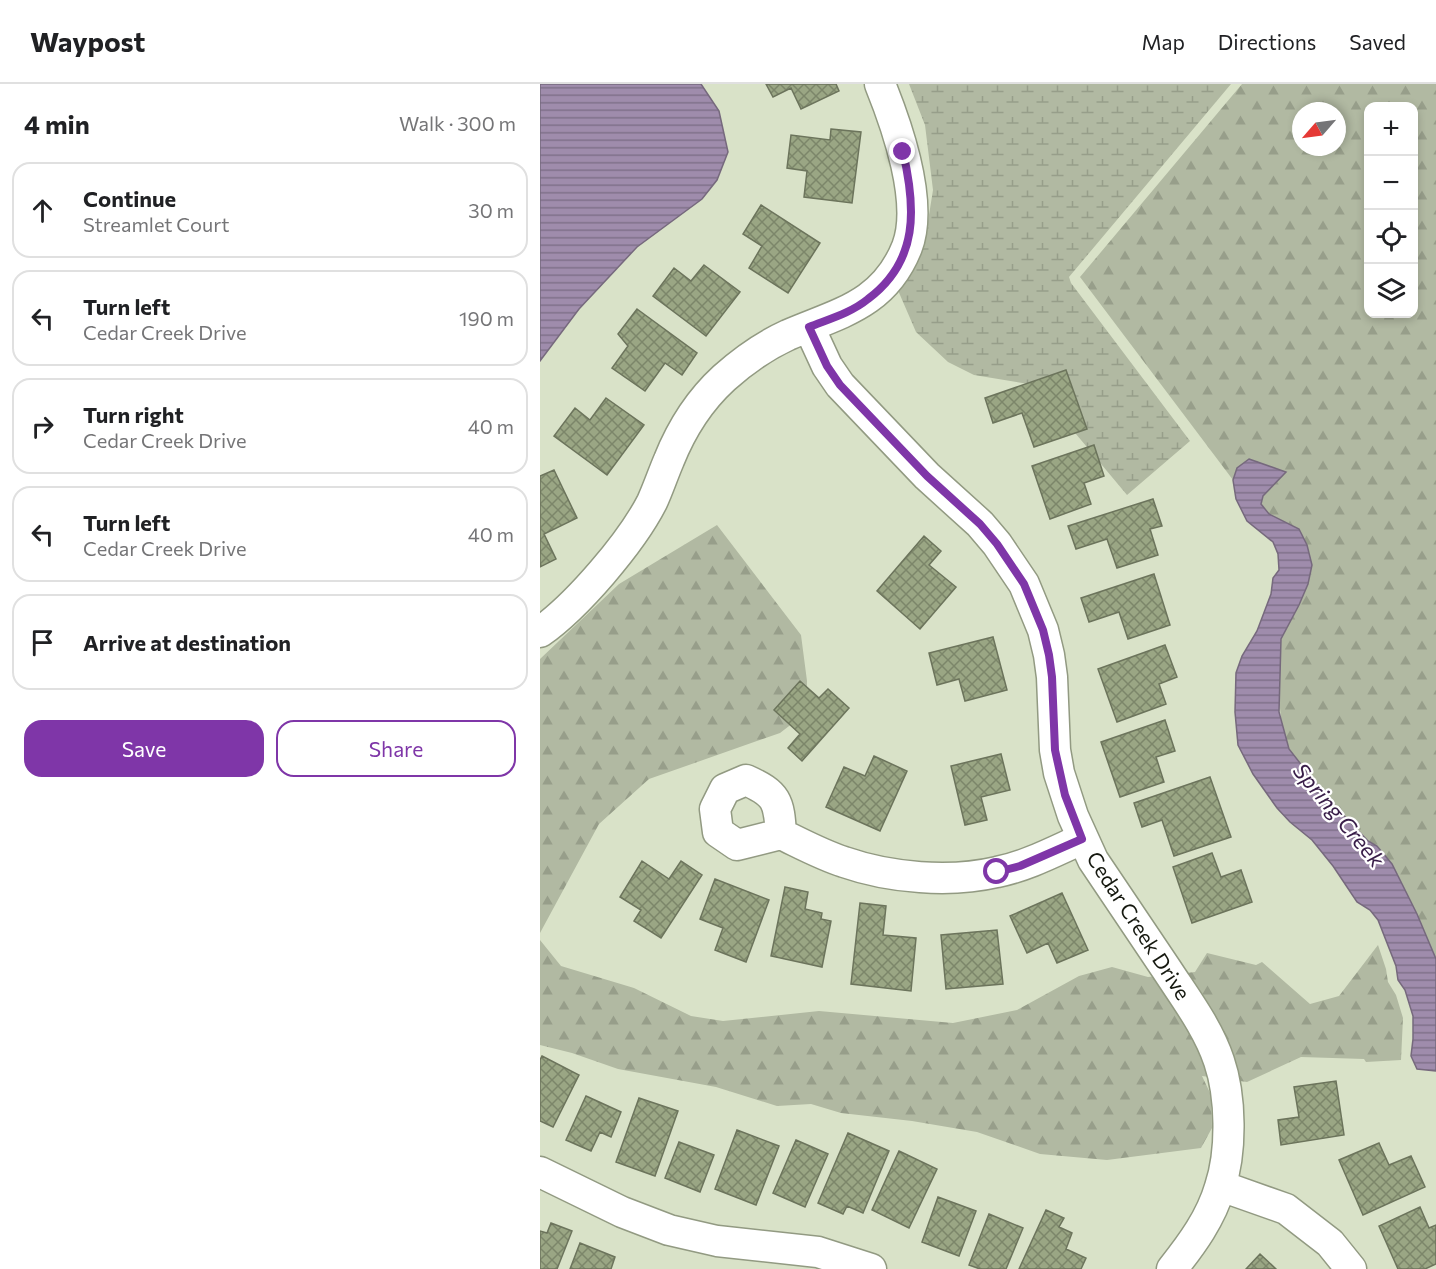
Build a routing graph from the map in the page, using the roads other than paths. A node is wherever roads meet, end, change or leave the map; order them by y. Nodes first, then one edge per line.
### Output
1 (880, 84) edge
2 (809, 327) junction
3 (540, 632) edge
4 (781, 834) dead end
5 (1082, 839) junction
6 (540, 1172) edge
7 (1221, 1186) junction
8 (871, 1269) edge
9 (1172, 1269) edge
10 (1351, 1269) edge

1 - 2 street
2 - 3 street
2 - 5 street, Cedar Creek Drive
4 - 5 street
5 - 7 street, Cedar Creek Drive
6 - 8 street
7 - 9 street, Cedar Creek Drive
7 - 10 street

